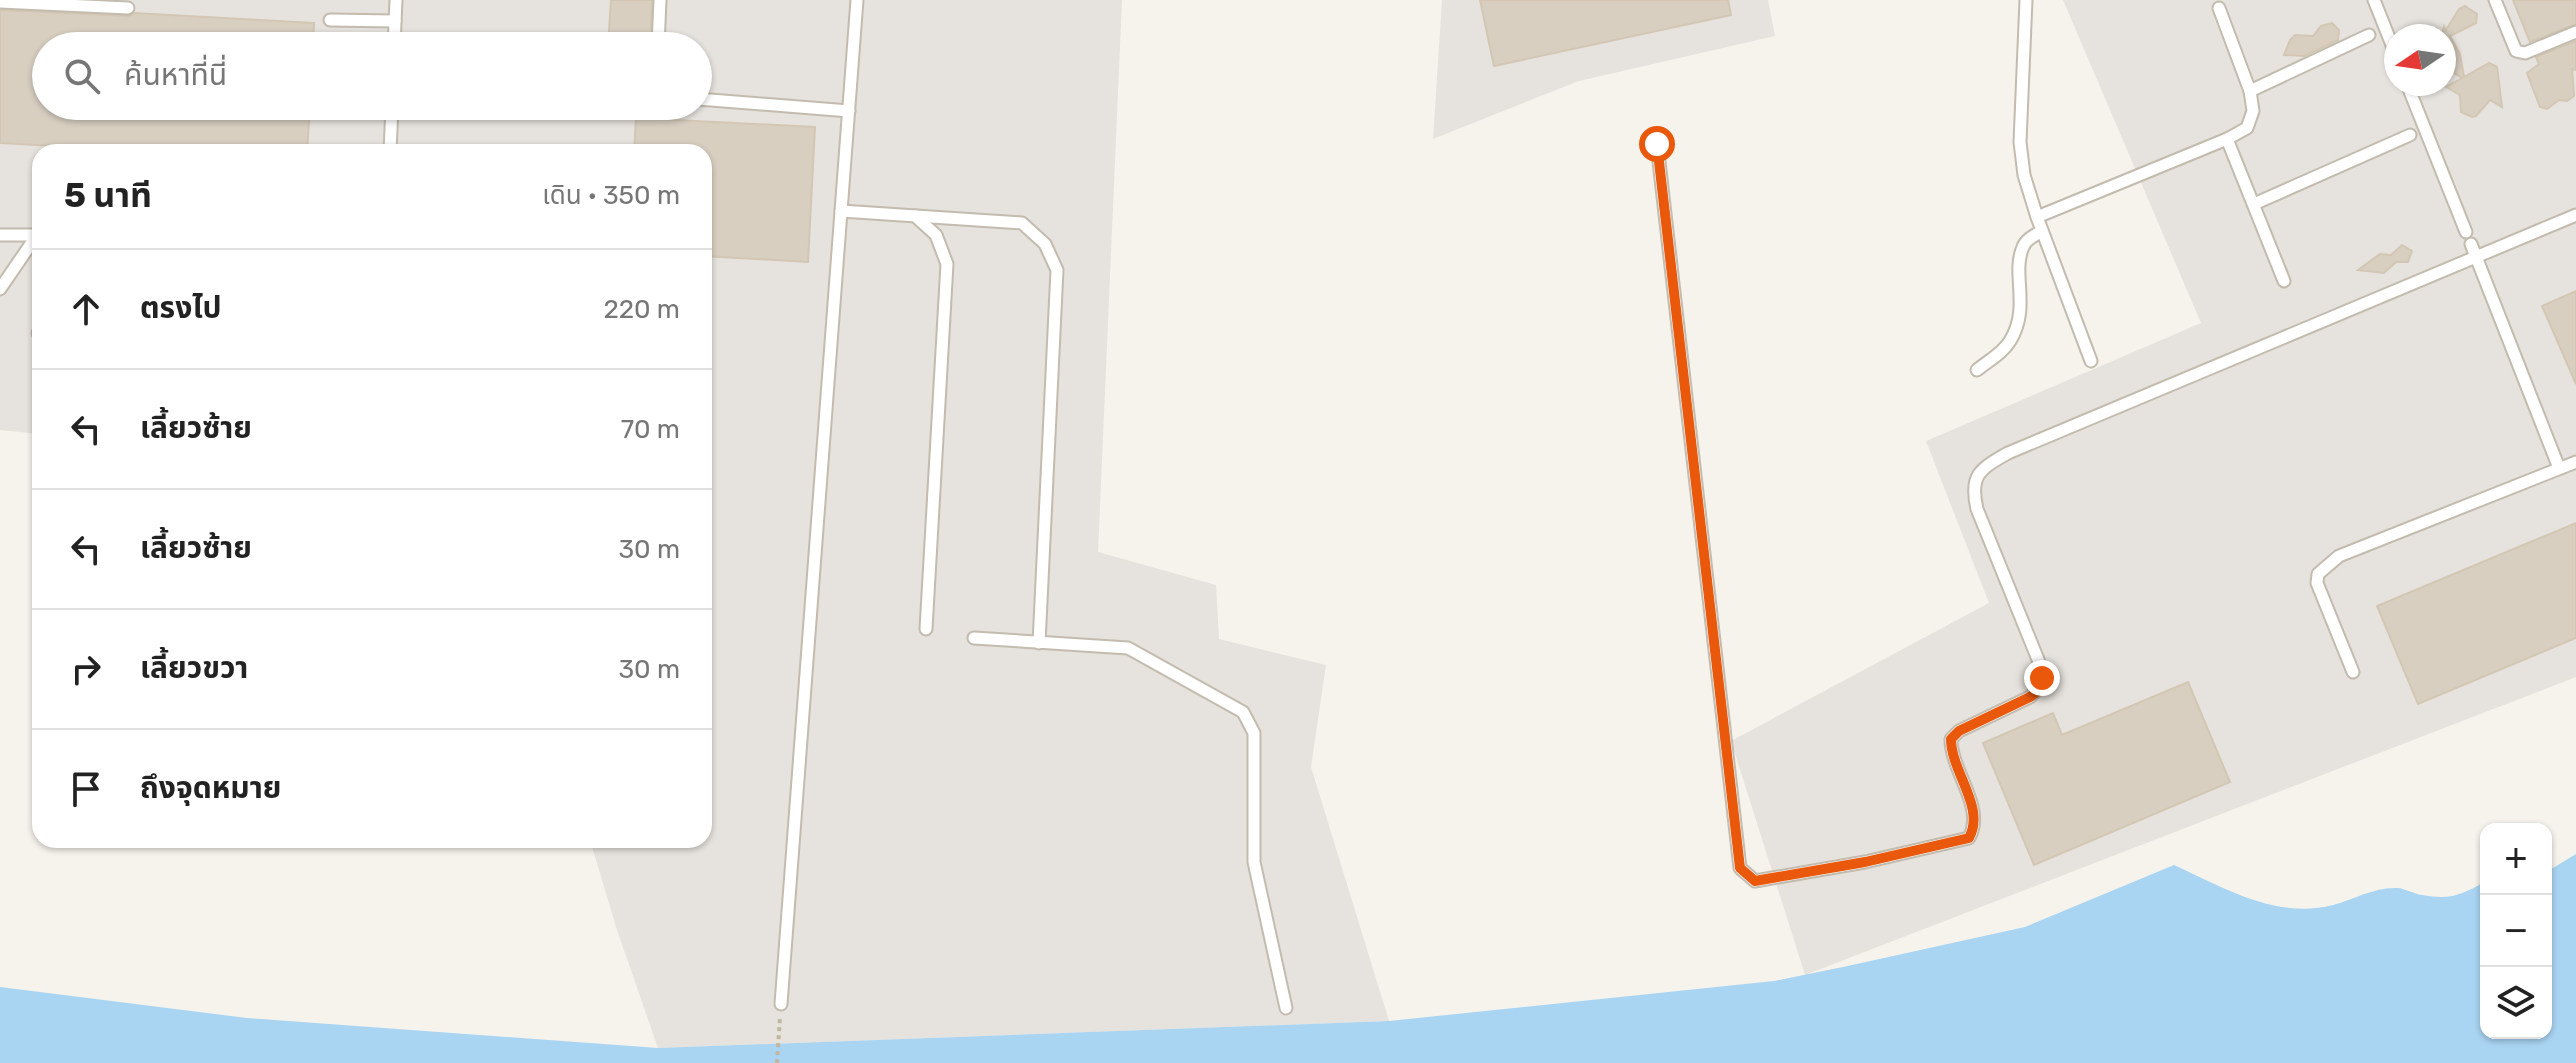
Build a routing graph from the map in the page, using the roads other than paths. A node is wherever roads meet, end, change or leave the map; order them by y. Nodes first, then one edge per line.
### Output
1 (396, 0) edge
2 (660, 0) edge
3 (857, 0) edge
4 (2026, 0) edge
5 (2374, 0) edge
6 (2495, 0) edge
7 (0, 2) edge
8 (128, 8) dead end
9 (2219, 8) dead end
10 (330, 20) dead end
11 (395, 21) junction
12 (2384, 28) edge
13 (395, 32) edge
14 (659, 32) edge
15 (2576, 32) edge
16 (2369, 35) dead end
17 (2250, 91) junction
18 (2412, 96) edge
19 (712, 100) edge
20 (849, 111) junction
21 (391, 120) edge
22 (2410, 135) dead end
23 (2227, 139) junction
24 (390, 144) edge
25 (1657, 144) dead end
26 (2254, 204) junction
27 (841, 211) junction
28 (2576, 215) edge
29 (915, 216) junction
30 (2037, 217) junction
31 (2042, 231) junction
32 (0, 235) edge
33 (32, 235) edge
34 (32, 245) edge
35 (2476, 257) junction
36 (2284, 281) dead end
37 (0, 289) edge
38 (2091, 361) dead end
39 (1977, 370) dead end
40 (2576, 462) edge
41 (2559, 468) junction
42 (926, 629) dead end
43 (974, 638) dead end
44 (1039, 643) junction
45 (2353, 672) dead end
46 (781, 1004) road end
47 (1286, 1008) dead end

1 - 11 lane
2 - 14 lane
3 - 20 lane
4 - 30 lane
5 - 12 lane
6 - 15 lane
7 - 8 lane
9 - 17 lane
10 - 11 lane
11 - 13 lane
16 - 17 lane
17 - 23 lane
18 - 35 lane
19 - 20 lane
20 - 27 lane
21 - 24 lane
22 - 26 lane
23 - 26 lane
23 - 30 lane
25 - 35 lane
26 - 36 lane
27 - 29 lane
27 - 46 lane
28 - 35 lane
29 - 42 lane
29 - 44 lane
30 - 31 lane
31 - 38 lane
31 - 39 lane
32 - 33 lane
34 - 37 lane
35 - 41 lane
40 - 41 lane
41 - 45 lane
43 - 44 lane
44 - 47 lane

